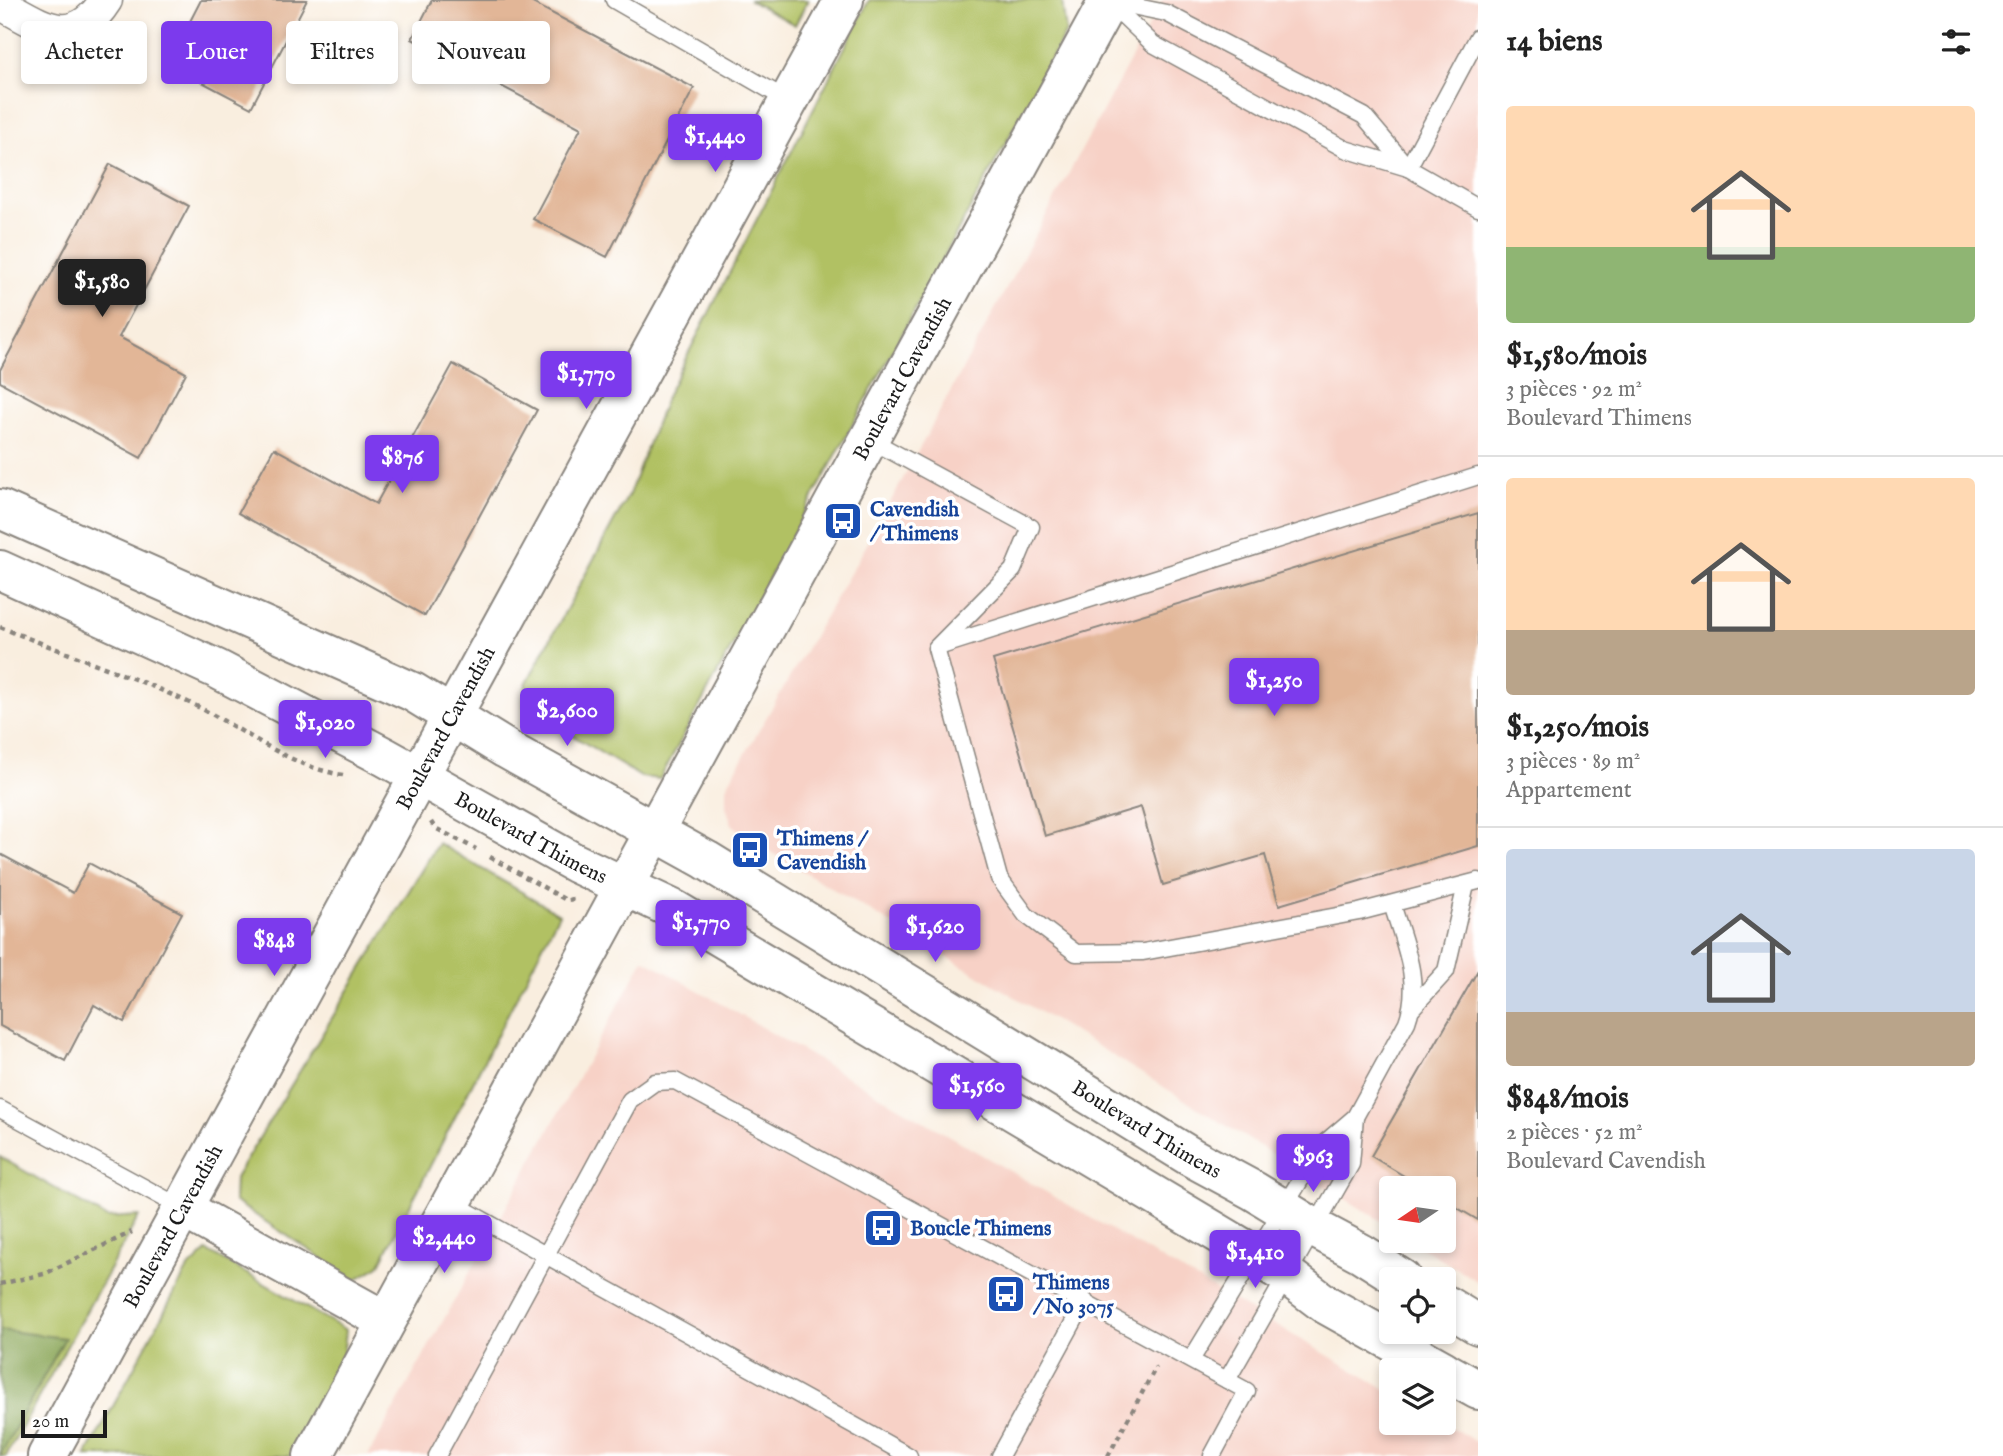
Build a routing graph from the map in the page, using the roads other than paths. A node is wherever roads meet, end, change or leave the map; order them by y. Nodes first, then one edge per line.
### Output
1 (106, 0) edge
2 (614, 0) edge
3 (844, 0) edge
4 (1108, 0) edge
5 (0, 3) edge
6 (1478, 37) edge
7 (789, 101) junction
8 (1408, 168) junction
9 (1478, 208) edge
10 (867, 438) junction
11 (1478, 476) edge
12 (0, 509) edge
13 (0, 570) edge
14 (936, 648) junction
15 (452, 716) junction
16 (419, 775) junction
17 (654, 830) junction
18 (1472, 883) edge
19 (624, 887) junction
20 (1392, 904) junction
21 (1412, 1008) junction
22 (0, 1109) edge
23 (1355, 1117) junction
24 (451, 1202) junction
25 (181, 1208) junction
26 (1281, 1210) junction
27 (1315, 1229) junction
28 (1253, 1254) junction
29 (547, 1257) junction
30 (1383, 1267) edge
31 (1288, 1276) junction
32 (1085, 1301) junction
33 (1456, 1311) edge
34 (386, 1321) junction
35 (1478, 1325) edge
36 (1422, 1358) edge
37 (1191, 1360) junction
38 (1456, 1377) edge
39 (1227, 1380) junction
40 (1478, 1390) edge
41 (47, 1456) edge
42 (313, 1456) edge
43 (437, 1456) edge
44 (909, 1456) edge
45 (1000, 1456) edge
46 (1212, 1456) edge

1 - 5 street
2 - 7 lane
3 - 7 main road, Boulevard Cavendish
4 - 8 lane
4 - 8 lane
4 - 10 main road, Boulevard Cavendish
6 - 8 lane
7 - 15 main road, Boulevard Cavendish
8 - 9 lane
10 - 14 lane
10 - 17 main road, Boulevard Cavendish
11 - 14 lane
12 - 15 main road, Boulevard Thimens
13 - 16 main road, Boulevard Thimens
14 - 20 lane
15 - 16 main road, Boulevard Cavendish
15 - 17 main road, Boulevard Thimens
16 - 19 main road, Boulevard Thimens
16 - 25 main road, Boulevard Cavendish
17 - 19 main road, Boulevard Cavendish
17 - 26 main road, Boulevard Thimens
18 - 20 lane
18 - 21 lane
19 - 24 main road, Boulevard Cavendish
19 - 28 main road, Boulevard Thimens
20 - 21 lane
21 - 23 lane
22 - 25 lane
23 - 26 lane
23 - 27 lane
24 - 29 lane
24 - 34 main road, Boulevard Cavendish
25 - 34 main road
25 - 41 main road, Boulevard Cavendish
26 - 27 main road, Boulevard Thimens
26 - 28 lane
27 - 30 main road, Boulevard Thimens
27 - 31 lane
28 - 31 main road, Boulevard Thimens
28 - 37 lane
29 - 32 lane
29 - 43 lane
29 - 44 lane
31 - 36 main road, Boulevard Thimens
31 - 39 lane
32 - 37 lane
32 - 45 lane
33 - 35 main road
34 - 42 main road, Boulevard Cavendish
37 - 39 lane
38 - 40 main road, Boulevard Thimens
39 - 46 lane

